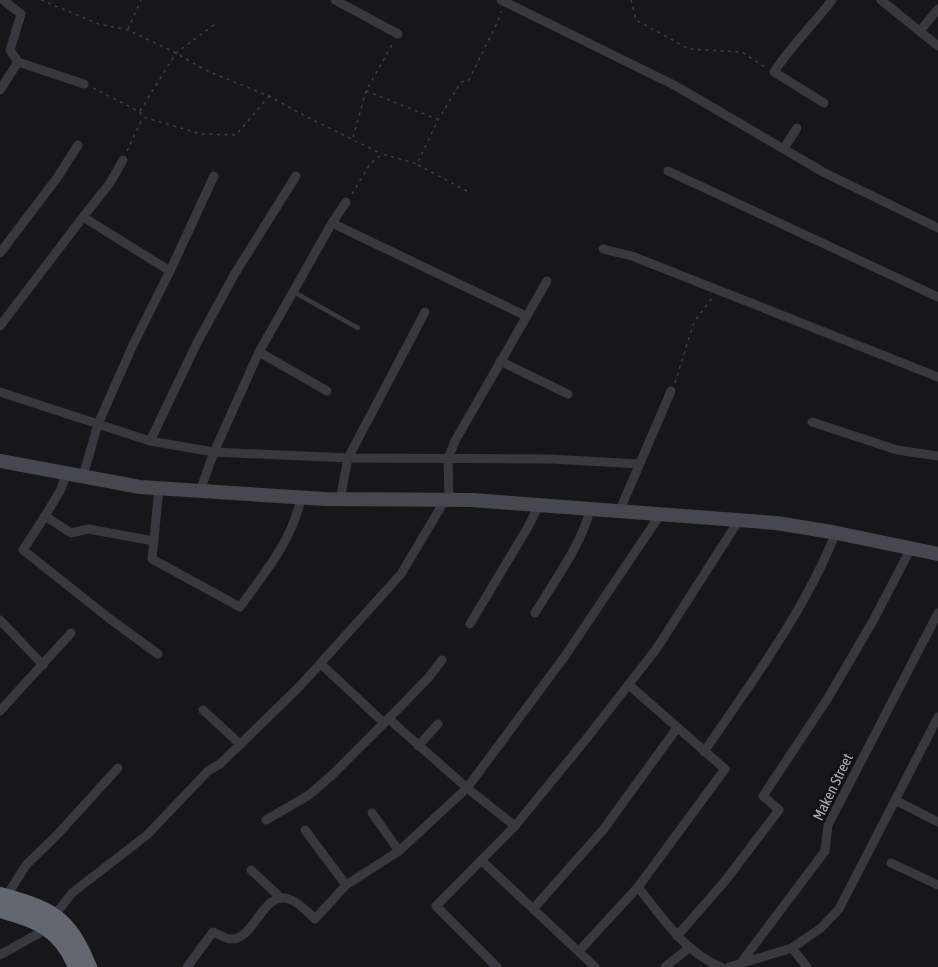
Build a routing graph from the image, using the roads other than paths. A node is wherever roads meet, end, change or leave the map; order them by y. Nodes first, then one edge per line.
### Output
1 (3, 0) edge
2 (334, 0) edge
3 (832, 0) edge
4 (881, 0) edge
5 (502, 1) edge
6 (938, 9) edge
7 (920, 31) junction
8 (398, 34) road end
9 (938, 46) edge
10 (18, 62) junction
11 (84, 84) road end
12 (0, 90) edge
13 (824, 103) dead end
14 (798, 128) dead end
15 (78, 145) dead end
16 (784, 148) junction
17 (123, 160) road end
18 (668, 171) dead end
19 (213, 176) dead end
20 (296, 176) dead end
21 (346, 202) road end
22 (83, 217) junction
23 (332, 223) junction
24 (938, 228) edge
25 (603, 249) dead end
26 (0, 253) edge
27 (170, 271) junction
28 (547, 281) dead end
29 (292, 291) junction
30 (938, 297) edge
31 (425, 312) dead end
32 (526, 316) junction
33 (0, 326) edge
34 (358, 328) dead end
35 (259, 352) junction
36 (500, 361) junction
37 (938, 377) edge
38 (327, 391) dead end
39 (671, 391) road end
40 (0, 392) edge
41 (568, 394) dead end
42 (812, 422) dead end
43 (98, 424) junction
44 (150, 441) junction
45 (214, 452) junction
46 (938, 456) edge
47 (348, 458) junction
48 (448, 459) junction
49 (0, 461) edge
50 (639, 464) junction
51 (67, 473) junction
52 (83, 476) junction
53 (159, 488) junction
54 (200, 491) junction
55 (301, 498) junction
56 (340, 500) junction
57 (447, 500) junction
58 (539, 505) junction
59 (590, 509) junction
60 (619, 512) junction
61 (660, 515) junction
62 (45, 516) junction
63 (739, 520) junction
64 (836, 532) junction
65 (154, 541) junction
66 (911, 548) junction
67 (938, 554) edge
68 (535, 613) dead end
69 (938, 613) edge
70 (0, 620) edge
71 (470, 624) dead end
72 (71, 633) dead end
73 (158, 654) dead end
74 (442, 660) dead end
75 (321, 664) junction
76 (43, 665) junction
77 (628, 685) junction
78 (203, 710) dead end
79 (0, 711) edge
80 (938, 717) edge
81 (386, 721) junction
82 (438, 724) dead end
83 (677, 728) junction
84 (240, 744) junction
85 (418, 747) junction
86 (705, 752) junction
87 (118, 768) dead end
88 (467, 788) junction
89 (895, 800) junction
90 (372, 813) dead end
91 (266, 820) dead end
92 (938, 822) edge
93 (515, 826) junction
94 (305, 830) dead end
95 (399, 851) junction
96 (482, 861) junction
97 (891, 863) dead end
98 (251, 870) dead end
99 (346, 885) junction
100 (938, 885) edge
101 (638, 887) junction
102 (281, 898) junction
103 (2, 901) edge
104 (533, 909) junction
105 (52, 923) junction
106 (677, 936) junction
107 (690, 947) junction
108 (792, 948) junction
109 (579, 951) junction
110 (0, 955) edge
111 (740, 964) junction
112 (76, 967) edge
113 (89, 967) edge
114 (187, 967) edge
115 (497, 967) edge
116 (595, 967) edge
117 (665, 967) edge
118 (721, 967) edge
119 (729, 967) edge
120 (807, 967) edge

1 - 10 street
2 - 8 street
3 - 13 street
4 - 7 street
5 - 16 street
6 - 7 street
7 - 9 street
10 - 11 street
10 - 12 street
14 - 16 street
15 - 26 street
16 - 24 street
17 - 22 street
18 - 30 street
19 - 27 street
20 - 44 street
21 - 23 street
22 - 27 street
22 - 33 street
23 - 29 street
23 - 32 street
25 - 37 street
27 - 43 street
28 - 32 street
29 - 34 lane
29 - 35 street
31 - 47 street
32 - 36 street
35 - 38 street
35 - 45 street
36 - 41 street
36 - 48 street
39 - 50 street
40 - 43 street
42 - 46 street
43 - 44 street
43 - 52 street
44 - 45 street
45 - 47 street
45 - 54 street
47 - 48 street
47 - 56 street
48 - 50 street
48 - 57 street
49 - 51 street
50 - 60 street
51 - 52 street
51 - 62 street
52 - 53 street
53 - 54 street
53 - 65 street
54 - 55 street
55 - 56 street
55 - 65 street
56 - 57 street
57 - 58 street
57 - 75 street
58 - 59 street
58 - 71 street
59 - 60 street
59 - 68 street
60 - 61 street
61 - 63 street
61 - 88 street
62 - 65 street
62 - 73 street
63 - 64 street
63 - 77 street
64 - 66 street
64 - 86 street
66 - 67 street
66 - 106 street
69 - 111 street, Maken Street
70 - 76 street
72 - 76 street
74 - 81 street
75 - 81 street
75 - 84 street
76 - 79 street
77 - 83 street
77 - 93 street
78 - 84 street
80 - 89 street
81 - 85 street
81 - 91 street
82 - 85 street
83 - 86 street
83 - 104 street
84 - 105 street
85 - 88 street
86 - 101 street
87 - 103 street
88 - 93 street
88 - 95 street
89 - 92 street
89 - 108 street
90 - 95 street
93 - 96 street
94 - 99 street
95 - 99 street
96 - 104 street
96 - 115 street
97 - 100 street
98 - 102 street
99 - 102 street
101 - 106 street
101 - 109 street
102 - 114 street
103 - 105 highway
104 - 109 street
105 - 110 street
105 - 112 highway
105 - 113 highway
106 - 107 street
107 - 117 street
107 - 118 street
108 - 111 street
108 - 120 street
109 - 116 street
111 - 119 street

